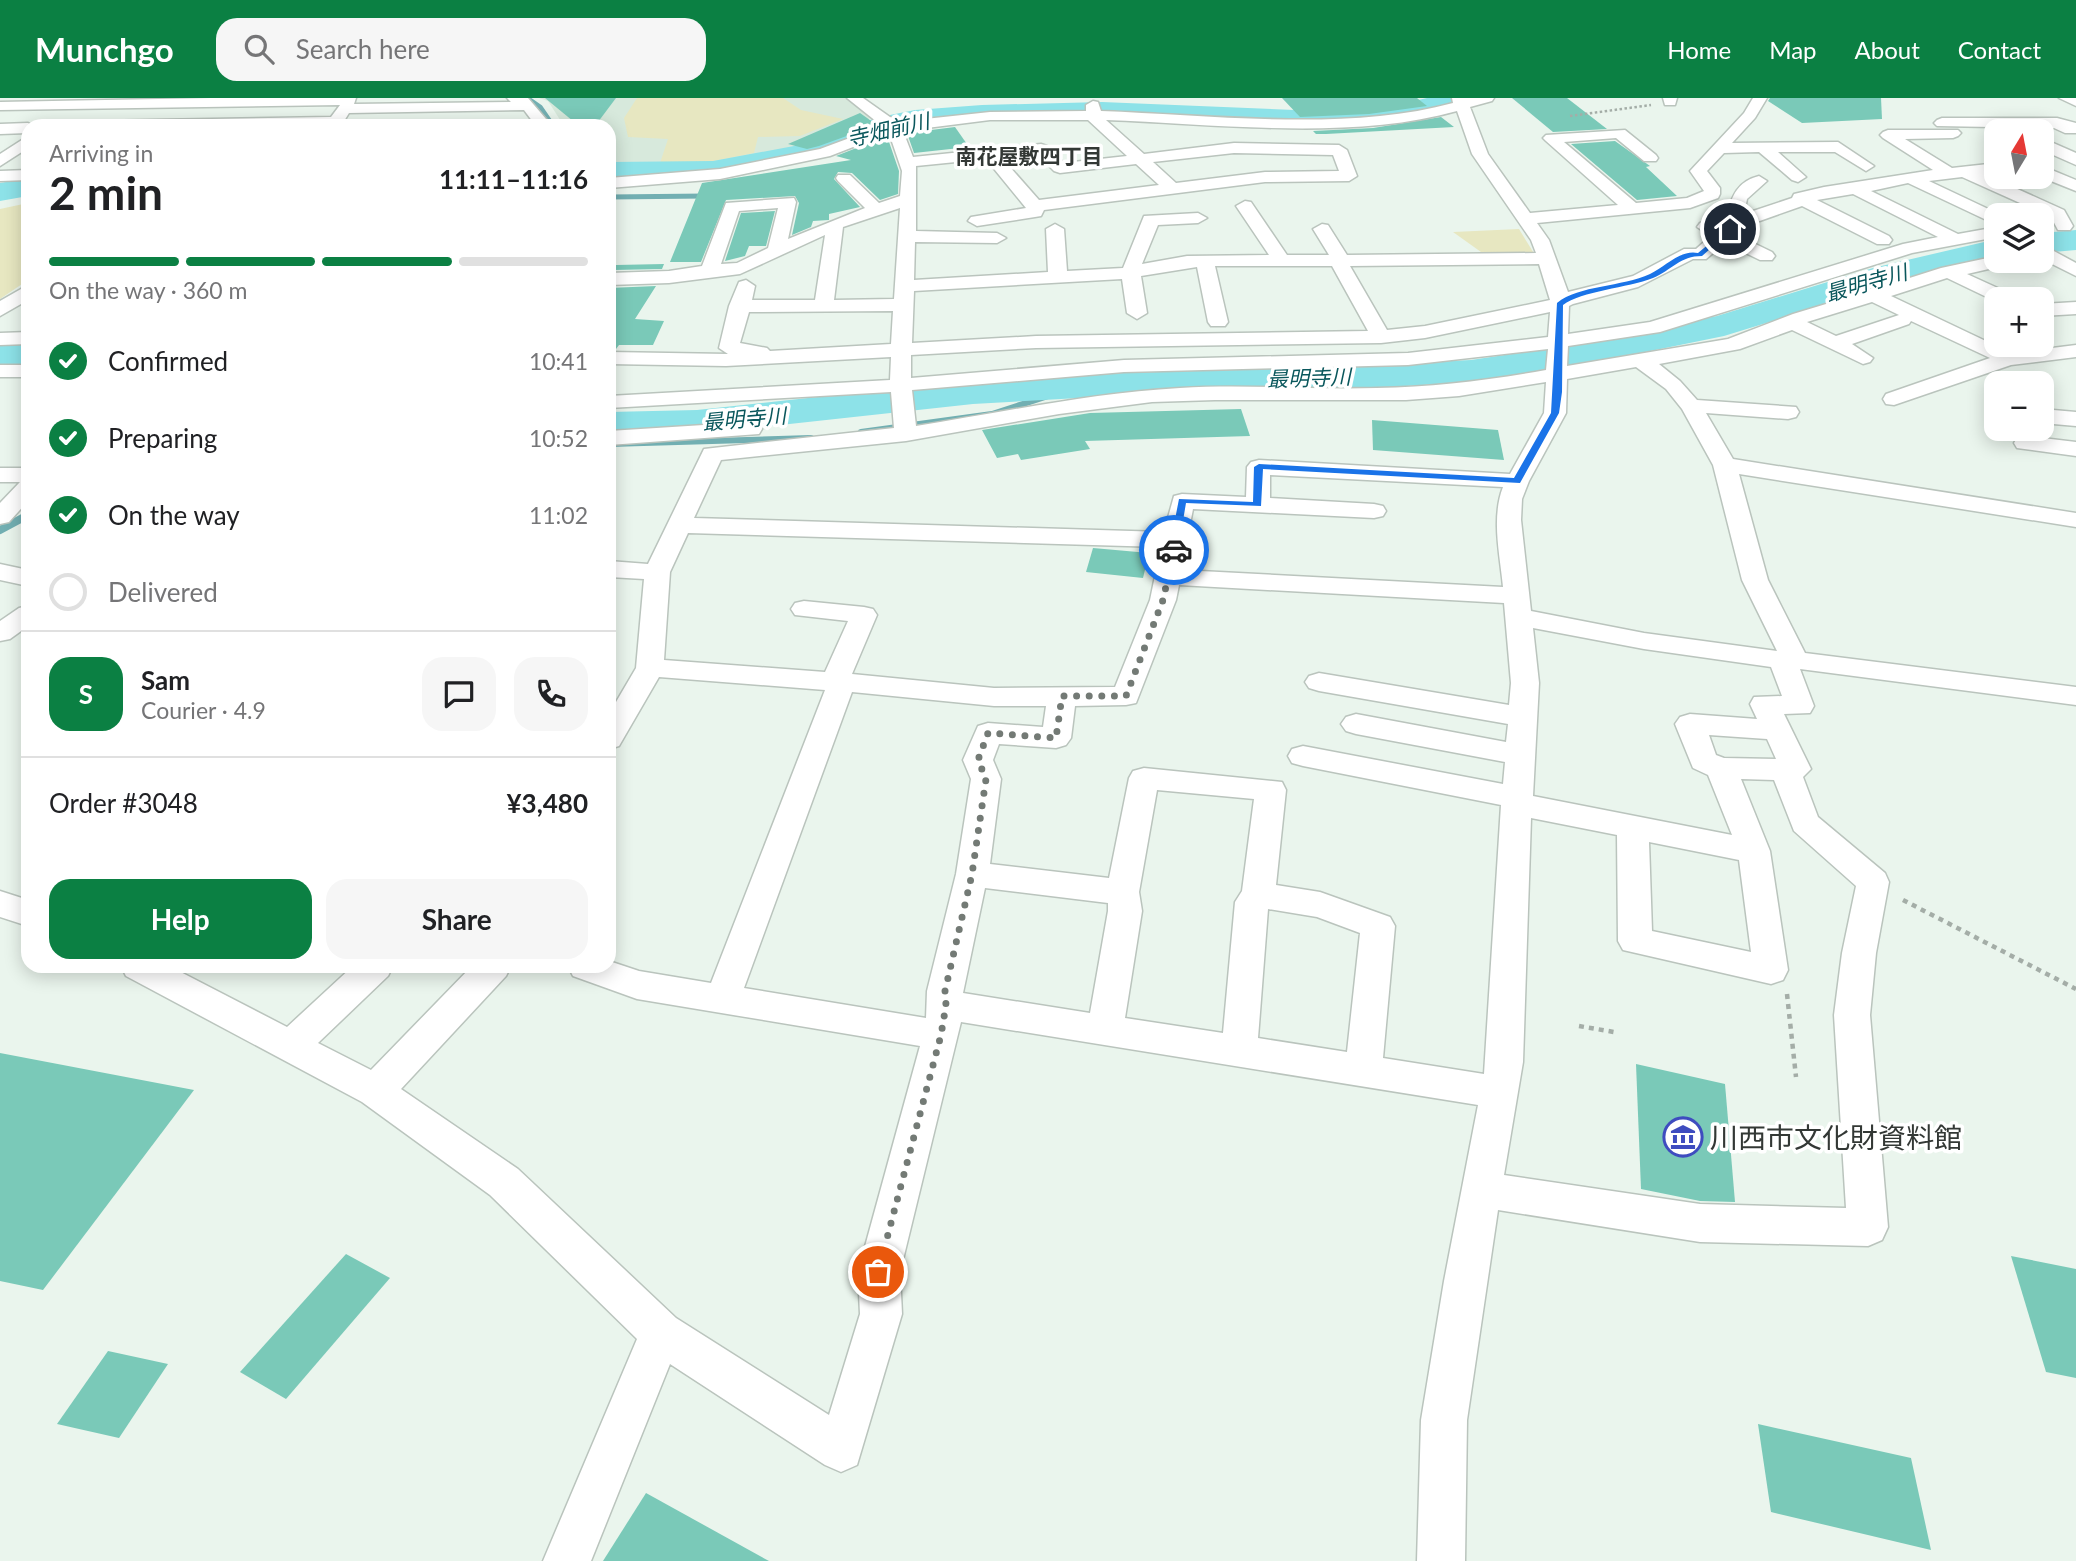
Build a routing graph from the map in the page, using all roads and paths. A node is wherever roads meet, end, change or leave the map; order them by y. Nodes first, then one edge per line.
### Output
1 (854, 98) edge
2 (1487, 98) edge
3 (1760, 98) edge
4 (2066, 98) edge
5 (217, 99) edge
6 (87, 101) edge
7 (521, 102) edge
8 (1457, 102) edge
9 (2076, 102) edge
10 (959, 104) edge
11 (1212, 104) edge
12 (0, 106) edge
13 (441, 107) edge
14 (1093, 108) edge
15 (1971, 110) dead end
16 (343, 111) edge
17 (1015, 116) junction
18 (2076, 116) edge
19 (1171, 117) junction
20 (61, 118) dead end
21 (195, 119) edge
22 (254, 119) edge
23 (537, 119) edge
24 (2054, 122) edge
25 (888, 123) junction
26 (1321, 124) junction
27 (1984, 125) edge
28 (21, 128) edge
29 (2076, 128) edge
30 (0, 129) edge
31 (1033, 139) junction
32 (1963, 142) junction
33 (1762, 147) junction
34 (18, 148) edge
35 (1719, 148) junction
36 (1210, 150) junction
37 (1339, 150) junction
38 (2054, 151) edge
39 (990, 154) junction
40 (1139, 158) junction
41 (1650, 158) dead end
42 (1984, 160) edge
43 (0, 161) edge
44 (906, 162) junction
45 (2076, 162) edge
46 (2054, 164) edge
47 (1866, 166) dead end
48 (616, 168) edge
49 (1984, 170) edge
50 (1956, 172) junction
51 (21, 175) edge
52 (0, 176) edge
53 (2054, 176) edge
54 (1798, 177) dead end
55 (844, 178) dead end
56 (1910, 178) junction
57 (1759, 181) dead end
58 (616, 182) edge
59 (2076, 186) edge
60 (1172, 188) junction
61 (1854, 189) junction
62 (1800, 198) junction
63 (908, 199) junction
64 (808, 201) dead end
65 (789, 202) junction
66 (1690, 203) junction
67 (1035, 206) junction
68 (1632, 209) junction
69 (876, 210) junction
70 (1243, 211) dead end
71 (1984, 214) edge
72 (1198, 218) dead end
73 (1526, 219) junction
74 (1734, 219) junction
75 (977, 220) dead end
76 (835, 224) junction
77 (2070, 225) edge
78 (1055, 229) dead end
79 (1322, 229) dead end
80 (1984, 234) edge
81 (906, 236) junction
82 (1720, 236) junction
83 (997, 238) dead end
84 (1955, 239) junction
85 (1886, 247) junction
86 (778, 250) junction
87 (2076, 250) edge
88 (2054, 253) edge
89 (1766, 256) dead end
90 (1546, 258) junction
91 (1339, 259) junction
92 (2054, 259) edge
93 (1282, 260) junction
94 (754, 261) junction
95 (1205, 262) junction
96 (1984, 265) edge
97 (710, 270) junction
98 (2076, 270) edge
99 (1131, 274) junction
100 (1944, 274) junction
101 (1830, 276) junction
102 (1058, 277) junction
103 (616, 279) edge
104 (1984, 290) edge
105 (903, 295) junction
106 (1875, 295) junction
107 (21, 296) edge
108 (1559, 304) junction
109 (824, 305) junction
110 (739, 306) junction
111 (2076, 308) edge
112 (2054, 309) edge
113 (0, 310) edge
114 (1137, 313) dead end
115 (1902, 320) dead end
116 (1217, 322) dead end
117 (1792, 322) junction
118 (1381, 337) junction
119 (21, 338) edge
120 (0, 339) edge
121 (1836, 343) junction
122 (901, 349) junction
123 (2076, 351) edge
124 (792, 357) junction
125 (616, 358) edge
126 (1863, 358) dead end
127 (1558, 359) junction
128 (2008, 359) junction
129 (1641, 361) junction
130 (0, 371) edge
131 (21, 371) edge
132 (1894, 399) dead end
133 (616, 402) edge
134 (1691, 406) junction
135 (1788, 412) dead end
136 (904, 413) junction
137 (2054, 417) edge
138 (2076, 419) edge
139 (616, 438) edge
140 (2025, 443) dead end
141 (2076, 449) edge
142 (616, 452) edge
143 (712, 454) junction
144 (1725, 466) junction
145 (0, 475) edge
146 (21, 475) edge
147 (1517, 481) junction
148 (21, 494) edge
149 (1258, 504) junction
150 (1374, 511) dead end
151 (0, 517) edge
152 (2076, 520) edge
153 (679, 525) junction
154 (1176, 540) junction
155 (616, 569) edge
156 (0, 572) edge
157 (657, 572) junction
158 (21, 576) edge
159 (1169, 577) junction
160 (1518, 607) junction
161 (804, 609) dead end
162 (21, 619) edge
163 (0, 633) edge
164 (1788, 660) junction
165 (650, 668) junction
166 (839, 682) junction
167 (1319, 682) dead end
168 (1062, 696) junction
169 (2076, 696) edge
170 (1523, 717) junction
171 (616, 724) edge
172 (1356, 724) dead end
173 (1777, 730) junction
174 (1520, 755) junction
175 (1303, 756) dead end
176 (1721, 768) junction
177 (1785, 770) junction
178 (1517, 801) junction
179 (1633, 827) junction
180 (1754, 851) junction
181 (972, 874) junction
182 (1872, 888) junction
183 (1123, 892) junction
184 (1258, 895) junction
185 (1771, 970) junction
186 (151, 973) edge
187 (368, 973) edge
188 (487, 973) edge
189 (604, 973) edge
190 (2076, 989) edge
191 (722, 1000) junction
192 (943, 1020) junction
193 (1579, 1026) dead end
194 (1105, 1029) junction
195 (1614, 1032) dead end
196 (290, 1046) junction
197 (1239, 1052) junction
198 (1363, 1070) junction
199 (1796, 1077) dead end
200 (375, 1091) junction
201 (1500, 1093) junction
202 (1483, 1190) junction
203 (661, 1333) junction
204 (567, 1561) edge
205 (1441, 1561) edge

1 - 25 street
2 - 8 street
3 - 35 street
4 - 9 street
5 - 6 street
5 - 16 street
5 - 21 street
6 - 12 street
6 - 20 street
7 - 13 street
7 - 23 street
8 - 11 street
8 - 26 street
8 - 73 street
10 - 14 street
10 - 25 street
11 - 14 street
13 - 16 street
14 - 17 street
14 - 19 street
14 - 40 street
15 - 18 street
16 - 22 street
17 - 25 street
17 - 31 street
19 - 26 street
19 - 36 street
24 - 29 street
25 - 44 street
25 - 48 street
25 - 58 street
26 - 37 street
27 - 32 street
28 - 30 street
31 - 39 street
31 - 40 street
32 - 42 street
32 - 50 street
33 - 35 street
33 - 47 street
33 - 54 street
34 - 43 street
35 - 66 street
36 - 37 street
36 - 40 street
37 - 60 street
38 - 45 street
39 - 44 street
39 - 67 street
40 - 60 street
41 - 68 street
44 - 63 street
45 - 46 street
49 - 50 street
50 - 56 street
50 - 77 street
51 - 52 street
53 - 59 street
55 - 69 street
56 - 61 street
56 - 71 street
57 - 74 street
60 - 67 street
61 - 62 street
61 - 84 street
62 - 74 street
62 - 85 street
63 - 69 street
63 - 81 street
64 - 65 street
65 - 86 street
65 - 97 street
66 - 68 street
66 - 82 street
67 - 75 street
68 - 73 street
69 - 76 street
70 - 93 street
72 - 99 street
73 - 90 street
74 - 82 street
76 - 86 street
76 - 109 street
78 - 102 street
79 - 91 street
80 - 84 street
81 - 83 street
81 - 105 street
82 - 89 street
82 - 108 street
84 - 85 street
85 - 100 street
85 - 101 street
86 - 94 street
87 - 88 street
90 - 91 street
90 - 108 street
91 - 93 street
91 - 118 street
92 - 98 street
93 - 95 street
94 - 97 street
94 - 110 street
95 - 99 street
95 - 116 street
96 - 100 street
97 - 103 street
99 - 102 street
99 - 114 street
100 - 104 street
100 - 106 street
101 - 106 street
101 - 127 street
102 - 105 street
105 - 109 street
105 - 122 street
106 - 117 street
106 - 128 street
107 - 113 street
108 - 118 street
108 - 127 street
109 - 110 street
110 - 124 street
111 - 112 street
115 - 121 street
117 - 121 street
117 - 129 street
118 - 122 street
119 - 120 street
121 - 126 street
122 - 124 street
122 - 136 street
123 - 128 street
124 - 125 street
127 - 129 street
127 - 136 street
127 - 136 street
127 - 147 street
128 - 132 street
129 - 134 street
130 - 131 street
133 - 136 street
134 - 135 street
134 - 144 street
136 - 139 street
136 - 143 street
137 - 138 street
140 - 141 street
142 - 143 street
143 - 153 street
144 - 152 street
144 - 164 street
145 - 146 street
147 - 149 street
147 - 160 street
148 - 151 street
149 - 150 street
149 - 154 street
153 - 154 street
153 - 157 street
154 - 159 street
155 - 157 street
156 - 158 street
157 - 165 street
159 - 160 street
159 - 168 street
160 - 164 street
160 - 170 street
161 - 166 street
162 - 163 street
164 - 169 street
164 - 173 street
165 - 166 street
165 - 171 street
166 - 168 street
166 - 191 street
167 - 170 street
168 - 181 street
170 - 174 street
172 - 174 street
173 - 176 street
173 - 177 street
174 - 178 street
175 - 178 street
176 - 177 street
176 - 180 street
177 - 182 street
178 - 179 street
178 - 201 street
179 - 180 street
179 - 185 street
180 - 185 street
181 - 183 street
181 - 192 street
182 - 190 path
182 - 202 street
183 - 184 street
183 - 194 street
184 - 197 street
184 - 198 street
185 - 199 path
186 - 196 street
187 - 196 street
188 - 200 street
189 - 191 street
191 - 192 street
192 - 194 street
192 - 203 street
193 - 195 path
194 - 197 street
196 - 200 street
197 - 198 street
198 - 201 street
200 - 203 street
201 - 202 street
202 - 205 street
203 - 204 street

